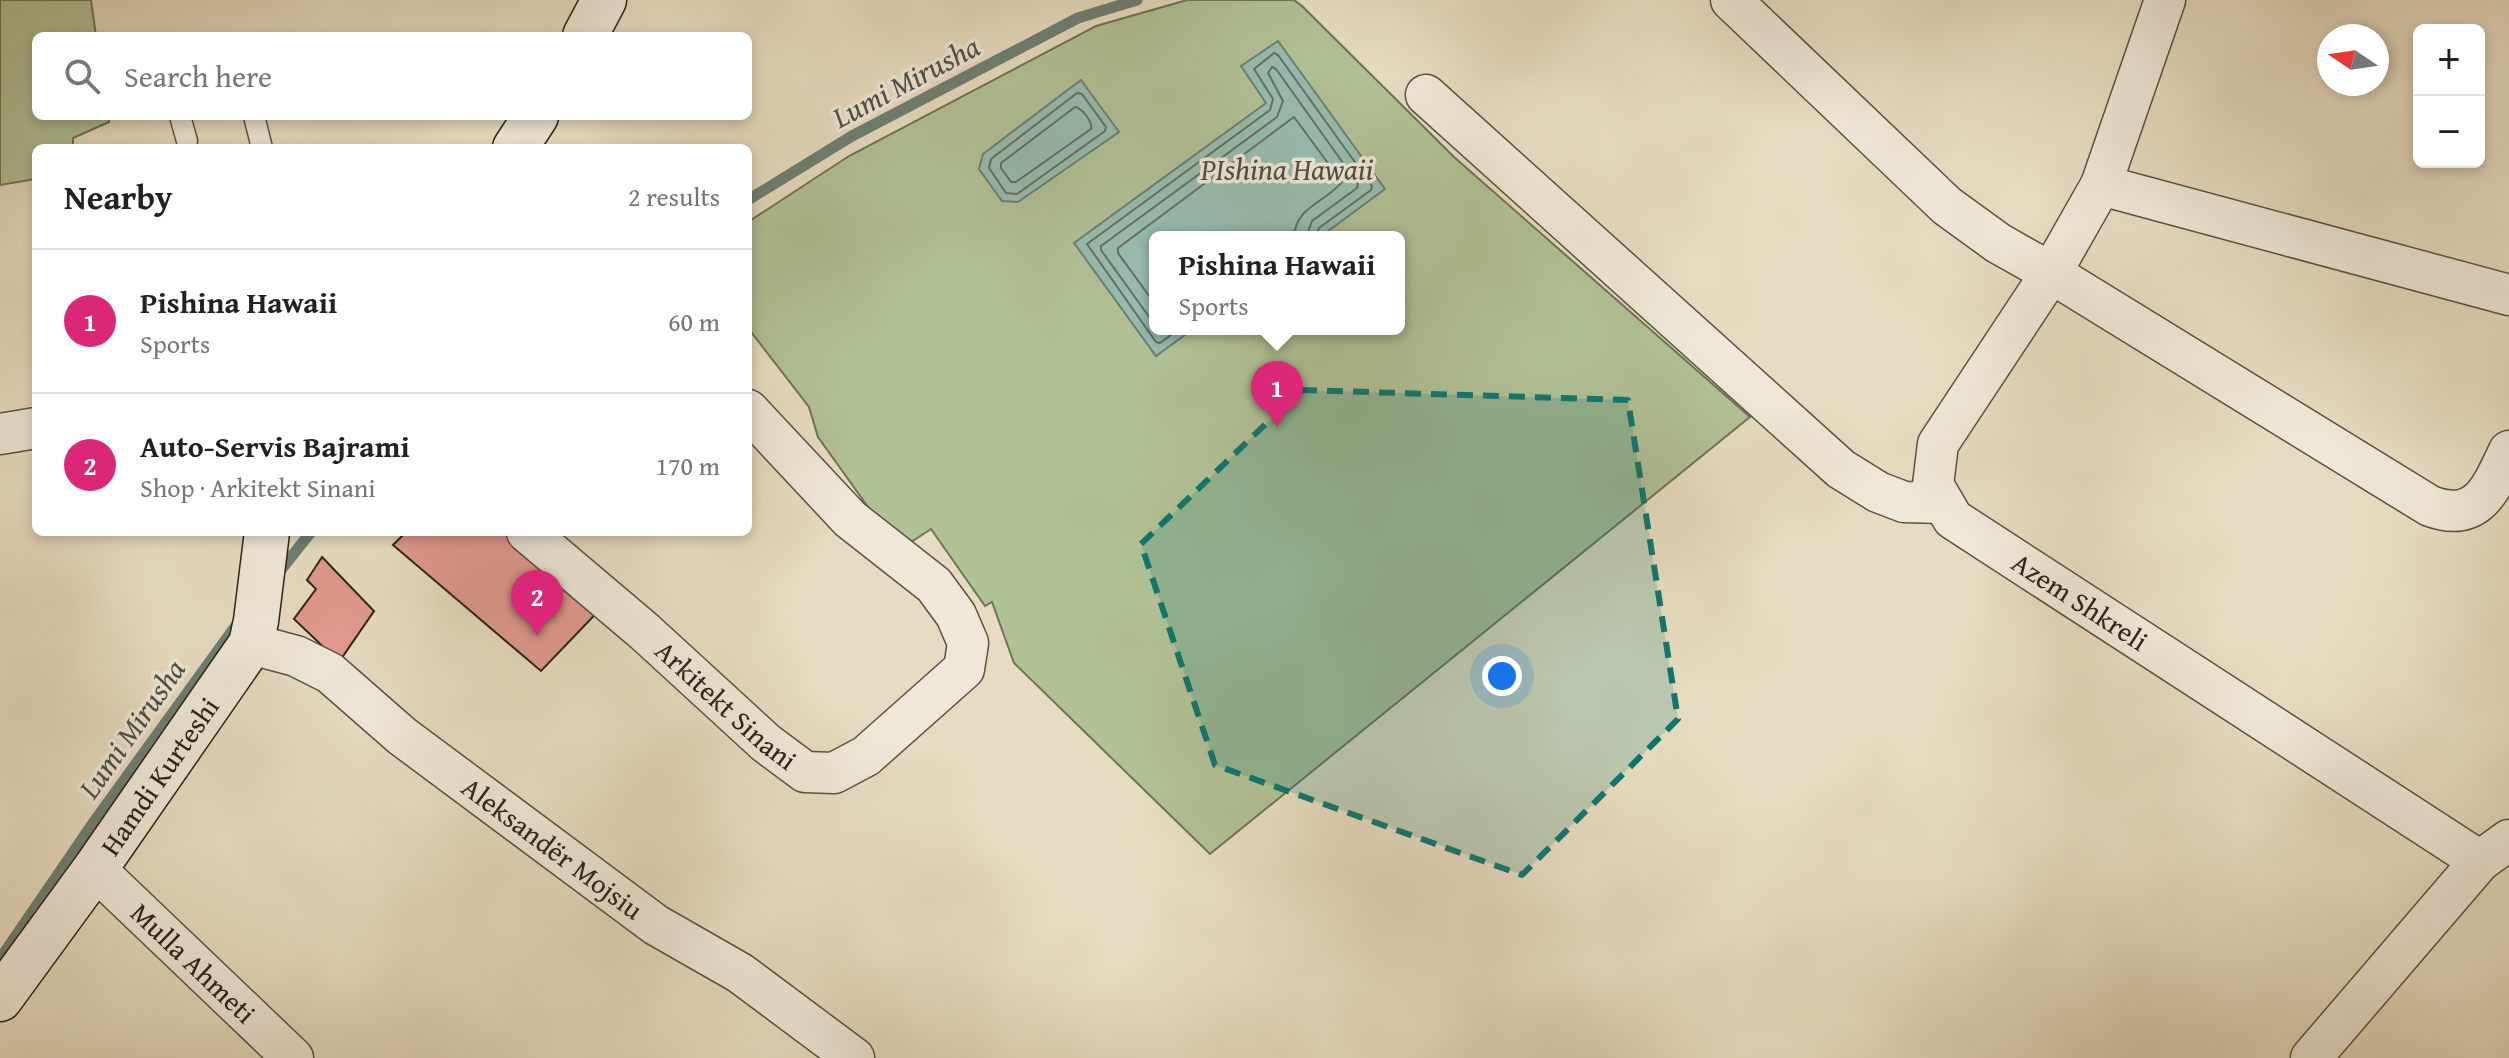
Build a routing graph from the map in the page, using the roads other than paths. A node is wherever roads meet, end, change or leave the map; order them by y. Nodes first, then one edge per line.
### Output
1 (604, 0) edge
2 (1731, 0) edge
3 (2165, 0) edge
4 (587, 32) edge
5 (1426, 95) dead end
6 (181, 120) edge
7 (255, 120) edge
8 (533, 120) edge
9 (187, 141) dead end
10 (261, 144) edge
11 (518, 144) edge
12 (2101, 185) junction
13 (2051, 273) junction
14 (2509, 295) edge
15 (752, 414) edge
16 (32, 429) edge
17 (0, 434) edge
18 (2509, 451) edge
19 (1943, 503) junction
20 (266, 536) edge
21 (532, 536) edge
22 (254, 632) junction
23 (2494, 851) edge
24 (95, 869) junction
25 (0, 999) edge
26 (293, 1058) edge
27 (854, 1058) edge
28 (2311, 1058) edge

1 - 4 main road
2 - 13 street
3 - 12 street
5 - 19 street
6 - 9 lane
7 - 10 lane
8 - 11 main road
12 - 13 street
12 - 14 street
13 - 18 street
13 - 19 street
15 - 21 street, Arkitekt Sinani
16 - 17 street
19 - 23 street, Azem Shkreli
20 - 22 main road, Hamdi Kurteshi
22 - 24 main road, Hamdi Kurteshi
22 - 27 street, Aleksandër Mojsiu
23 - 28 street, Azem Shkreli
24 - 25 main road, Hamdi Kurteshi
24 - 26 street, Mulla Ahmeti

